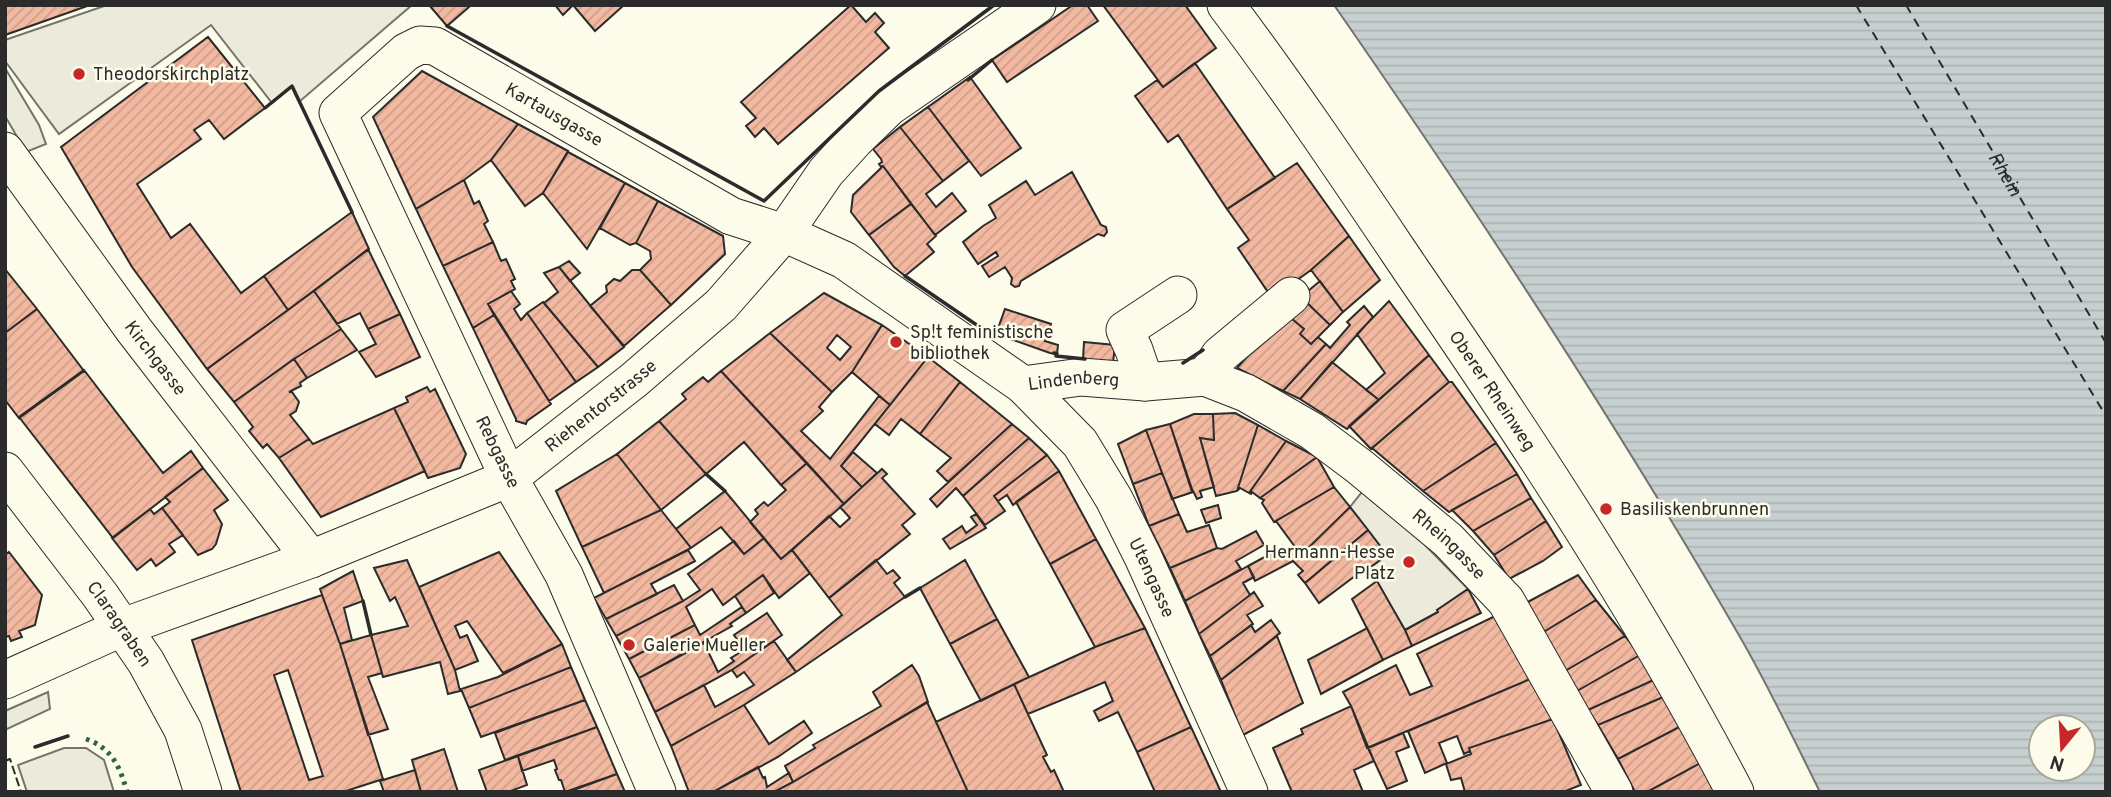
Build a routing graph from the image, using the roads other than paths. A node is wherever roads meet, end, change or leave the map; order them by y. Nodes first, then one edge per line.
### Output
1 (1037, 5) edge
2 (1226, 5) edge
3 (338, 113) joint
4 (5, 151) edge
5 (784, 233) junction
6 (1178, 295) dead end
7 (1291, 296) dead end
8 (1205, 377) junction
9 (1145, 382) junction
10 (1023, 385) junction
11 (5, 471) edge
12 (509, 478) junction
13 (5, 490) edge
14 (311, 559) junction
15 (122, 627) junction
16 (5, 680) edge
17 (203, 792) edge
18 (657, 792) edge
19 (1249, 792) edge
20 (1614, 792) edge
21 (1735, 792) edge

1 - 5 street, Riehentorstrasse
2 - 21 street, Oberer Rheinweg
3 - 5 street, Kartausgasse
3 - 12 street, Rebgasse
4 - 14 street, Kirchgasse
5 - 10 street, Lindenberg
5 - 12 street, Riehentorstrasse
6 - 9 street
7 - 8 street
8 - 9 street, Lindenberg
8 - 20 street, Rheingasse
9 - 10 street, Lindenberg
10 - 19 street, Utengasse
11 - 15 street, Claragraben
12 - 14 street, Riehentorstrasse
12 - 18 street, Rebgasse
13 - 15 street
14 - 15 street, Riehentorstrasse
15 - 16 street, Riehentorstrasse
15 - 17 street, Claragraben

